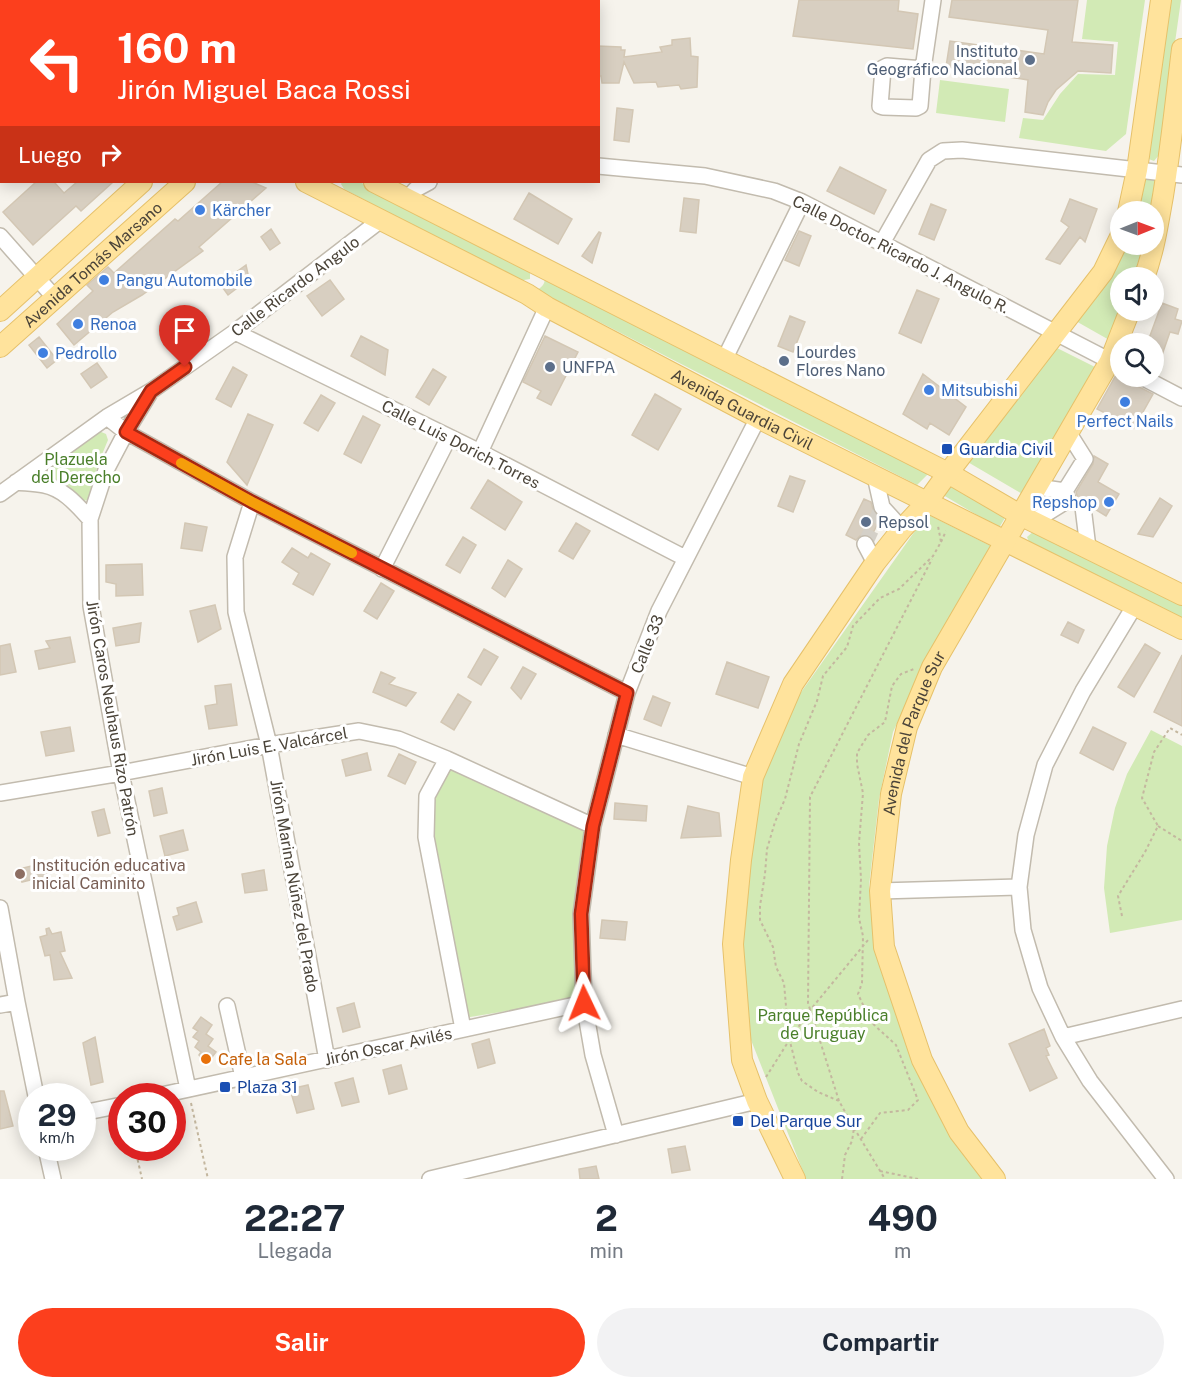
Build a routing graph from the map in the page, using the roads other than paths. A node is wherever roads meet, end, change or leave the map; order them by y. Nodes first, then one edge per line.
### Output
1 (933, 0) edge
2 (1161, 0) edge
3 (1182, 49) edge
4 (923, 69) dead end
5 (1179, 94) edge
6 (600, 166) edge
7 (1137, 170) junction
8 (1174, 174) edge
9 (141, 183) edge
10 (183, 183) edge
11 (308, 183) edge
12 (332, 183) edge
13 (376, 183) edge
14 (427, 183) edge
15 (407, 199) junction
16 (344, 201) junction
17 (1130, 201) edge
18 (802, 202) junction
19 (382, 219) junction
20 (0, 236) edge
21 (882, 243) junction
22 (1111, 255) edge
23 (539, 266) junction
24 (1148, 267) edge
25 (36, 278) junction
26 (527, 294) junction
27 (55, 298) junction
28 (547, 307) junction
29 (0, 310) edge
30 (235, 332) junction
31 (1055, 333) junction
32 (0, 347) edge
33 (724, 360) junction
34 (1110, 360) edge
35 (1110, 370) edge
36 (1161, 387) edge
37 (151, 391) junction
38 (1182, 398) edge
39 (107, 417) junction
40 (758, 418) junction
41 (126, 432) junction
42 (1068, 432) junction
43 (449, 437) junction
44 (480, 452) junction
45 (948, 473) junction
46 (875, 476) junction
47 (16, 482) junction
48 (1037, 487) junction
49 (0, 494) edge
50 (1067, 496) junction
51 (252, 502) junction
52 (927, 502) junction
53 (1083, 507) dead end
54 (1027, 518) junction
55 (90, 519) junction
56 (902, 529) junction
57 (1005, 540) junction
58 (865, 544) dead end
59 (1088, 548) junction
60 (686, 558) junction
61 (875, 563) junction
62 (382, 569) junction
63 (1182, 595) edge
64 (1135, 605) junction
65 (1182, 629) edge
66 (627, 693) junction
67 (616, 735) junction
68 (269, 745) junction
69 (447, 759) junction
70 (121, 773) junction
71 (753, 777) junction
72 (0, 793) edge
73 (593, 826) junction
74 (1019, 887) junction
75 (880, 891) junction
76 (0, 908) edge
77 (16, 1002) junction
78 (584, 1003) junction
79 (0, 1005) edge
80 (227, 1006) dead end
81 (1182, 1008) edge
82 (463, 1029) junction
83 (1063, 1037) junction
84 (327, 1059) junction
85 (243, 1077) junction
86 (33, 1083) edge
87 (188, 1089) joint
88 (756, 1098) junction
89 (616, 1135) junction
90 (49, 1161) edge
91 (473, 1174) edge
92 (53, 1179) edge
93 (430, 1179) edge
94 (795, 1179) edge
95 (994, 1179) edge
96 (1166, 1179) edge

1 - 4 street
2 - 7 main road
3 - 5 main road
5 - 8 main road
6 - 18 street, Calle Doctor Ricardo J. Angulo R.
7 - 8 street
7 - 17 main road
7 - 21 street
8 - 24 main road
9 - 25 main road, Avenida Tomás Marsano
10 - 27 main road, Avenida Tomás Marsano
11 - 16 main road, Avenida Guardia Civil
12 - 16 main road
13 - 15 main road
14 - 15 street
15 - 23 main road
16 - 19 main road, Avenida Guardia Civil
18 - 21 street, Calle Doctor Ricardo J. Angulo R.
18 - 33 street
19 - 26 main road, Avenida Guardia Civil
19 - 30 street, Calle Ricardo Angulo
20 - 25 street
21 - 31 street, Calle Doctor Ricardo J. Angulo R.
22 - 31 main road
23 - 26 main road
23 - 33 main road
25 - 27 street
25 - 29 main road, Avenida Tomás Marsano
26 - 28 main road, Avenida Guardia Civil
27 - 32 main road, Avenida Tomás Marsano
28 - 40 main road, Avenida Guardia Civil
28 - 44 street
30 - 37 street, Calle Ricardo Angulo
30 - 43 street, Calle Luis Dorich Torres
31 - 34 street, Calle Doctor Ricardo J. Angulo R.
31 - 45 main road
33 - 45 main road
35 - 42 main road, Avenida del Parque Sur
36 - 38 street
37 - 39 street, Calle Ricardo Angulo
37 - 41 street, Jirón Caros Neuhaus Rizo Patrón
39 - 41 street
39 - 47 street, Calle Ricardo Angulo
40 - 46 main road, Avenida Guardia Civil
40 - 60 street, Calle 33
41 - 51 street
41 - 55 street, Jirón Caros Neuhaus Rizo Patrón
42 - 48 main road, Avenida del Parque Sur
42 - 50 street
43 - 44 street, Calle Luis Dorich Torres
43 - 62 street
44 - 60 street, Calle Luis Dorich Torres
45 - 52 main road
45 - 54 main road
46 - 52 main road, Avenida Guardia Civil
46 - 56 street
47 - 49 street, Calle Ricardo Angulo
47 - 55 street
48 - 50 street
48 - 54 main road, Avenida del Parque Sur
50 - 54 street
51 - 62 street
51 - 68 street, Jirón Marina Núñez del Prado
52 - 56 main road
52 - 57 main road, Avenida Guardia Civil
53 - 59 street
54 - 57 main road, Avenida del Parque Sur
54 - 59 main road
55 - 70 street, Jirón Caros Neuhaus Rizo Patrón
56 - 61 main road
57 - 64 main road, Avenida Guardia Civil
57 - 75 main road, Avenida del Parque Sur
58 - 61 street
59 - 63 main road
60 - 66 street, Calle 33
61 - 71 main road
62 - 66 street
64 - 65 main road, Avenida Guardia Civil
64 - 74 street
66 - 67 street, Calle 33
67 - 71 street
67 - 73 street, Calle 33
68 - 69 street, Jirón Luis E. Valcárcel
68 - 70 street, Jirón Luis E. Valcárcel
68 - 84 street, Jirón Marina Núñez del Prado
69 - 73 street, Jirón Luis E. Valcárcel
69 - 82 street
70 - 72 street, Jirón Luis E. Valcárcel
70 - 87 street, Jirón Caros Neuhaus Rizo Patrón
71 - 88 main road
73 - 78 street, Calle 33
74 - 75 street
74 - 83 street
75 - 95 main road, Avenida del Parque Sur
76 - 77 street
77 - 79 street
77 - 86 street
78 - 82 street, Jirón Oscar Avilés
78 - 89 street, Calle 33
80 - 85 street
81 - 83 street
82 - 84 street, Jirón Oscar Avilés
83 - 96 street
84 - 85 street, Jirón Oscar Avilés
85 - 87 street, Jirón Oscar Avilés
88 - 89 street
88 - 94 main road
89 - 91 street
90 - 92 street
91 - 93 street

